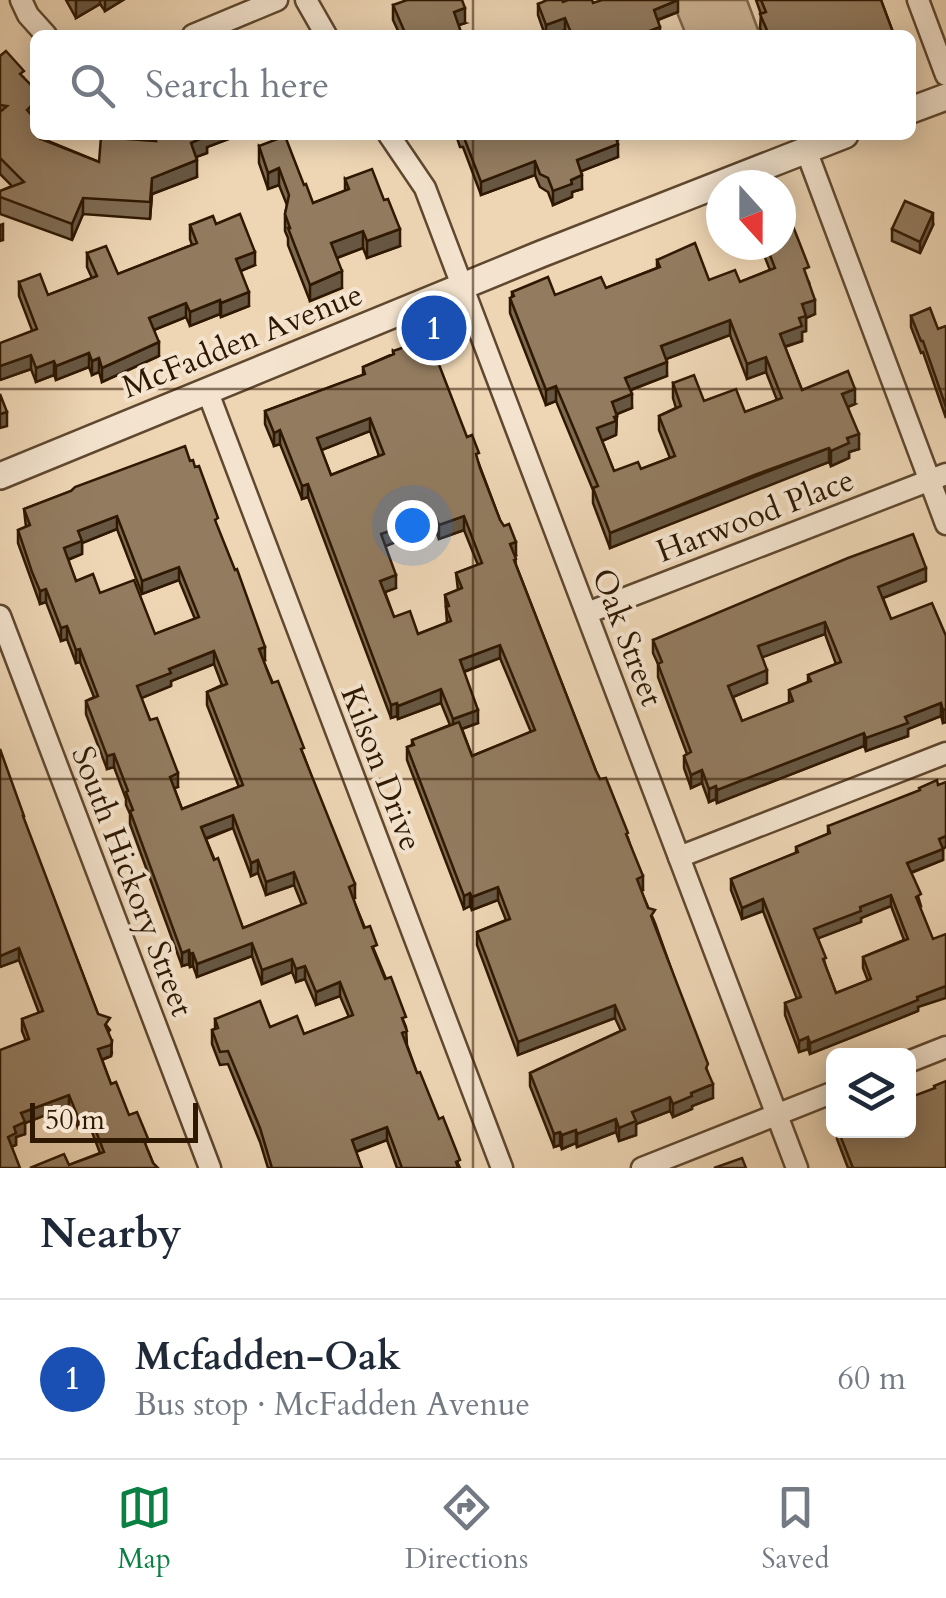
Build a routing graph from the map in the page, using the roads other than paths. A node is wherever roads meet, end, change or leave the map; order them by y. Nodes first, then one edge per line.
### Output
1 (21, 0) edge
2 (277, 0) edge
3 (306, 0) edge
4 (918, 0) edge
5 (42, 30) edge
6 (205, 30) edge
7 (323, 30) edge
8 (946, 75) edge
9 (946, 97) edge
10 (916, 108) edge
11 (393, 140) edge
12 (832, 140) edge
13 (806, 150) junction
14 (462, 286) junction
15 (206, 390) junction
16 (0, 476) edge
17 (937, 477) edge
18 (946, 524) edge
19 (587, 613) junction
20 (0, 616) edge
21 (946, 753) edge
22 (679, 857) junction
23 (946, 1047) edge
24 (916, 1059) edge
25 (826, 1095) edge
26 (777, 1114) junction
27 (210, 1168) edge
28 (502, 1168) edge
29 (642, 1168) edge
30 (797, 1168) edge

1 - 5 street
2 - 6 street
3 - 7 street
4 - 8 street
9 - 10 street
11 - 14 street, Oak Street
12 - 13 street, McFadden Avenue
13 - 14 street, McFadden Avenue
13 - 17 street
14 - 15 street, McFadden Avenue
14 - 19 street, Oak Street
15 - 16 street, McFadden Avenue
15 - 28 street, Kilson Drive
17 - 18 street
17 - 19 street, Harwood Place
19 - 22 street, Oak Street
20 - 27 street, South Hickory Street
21 - 22 street
22 - 26 street, Oak Street
23 - 24 street
25 - 26 street
26 - 29 street
26 - 30 street, Oak Street

